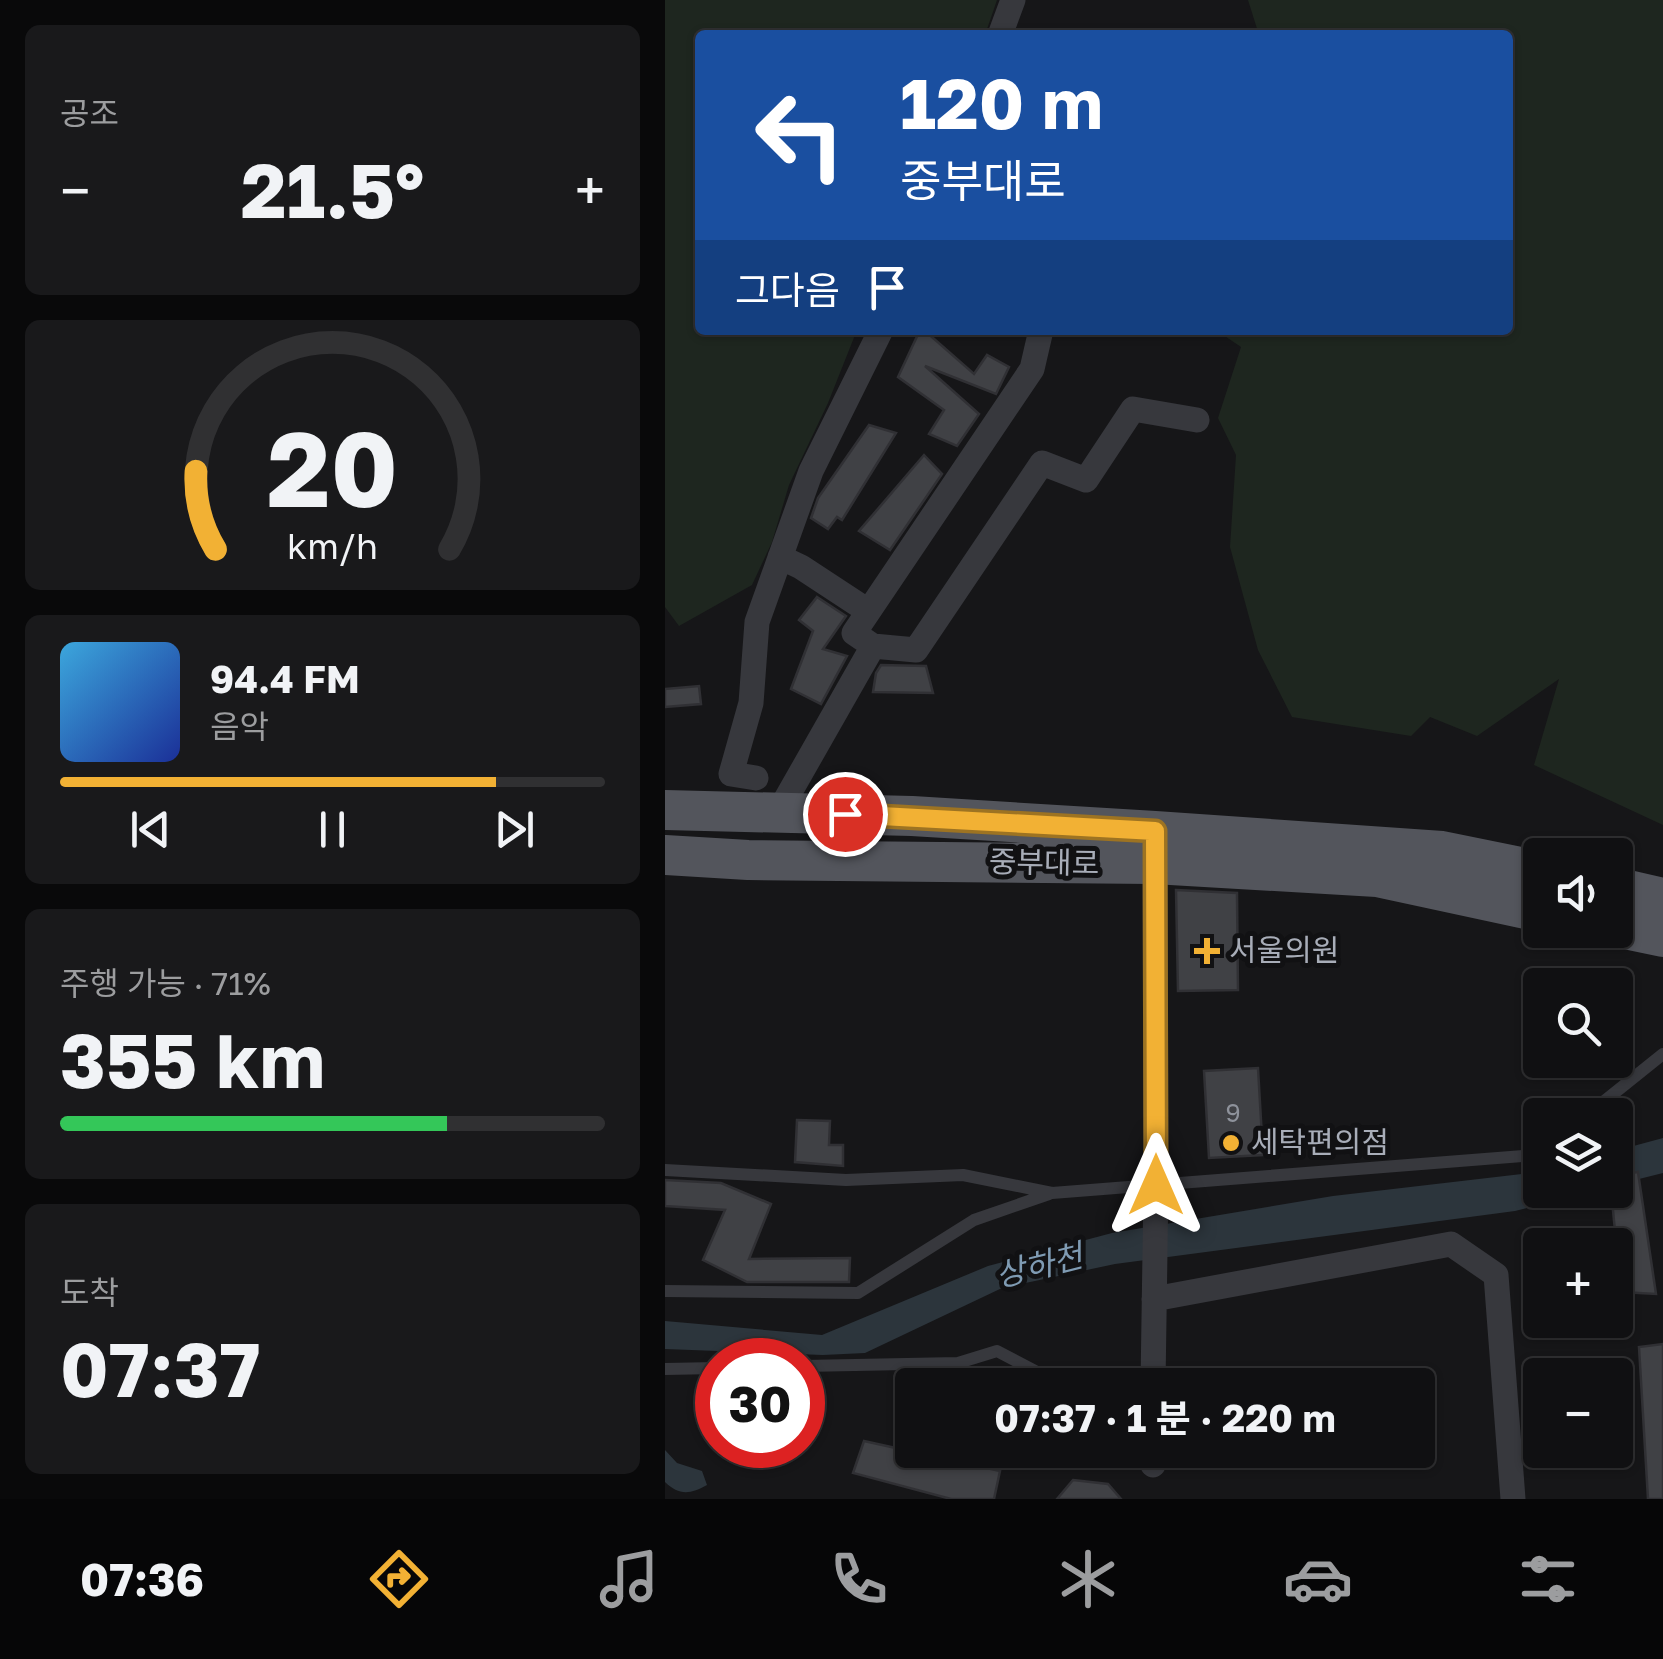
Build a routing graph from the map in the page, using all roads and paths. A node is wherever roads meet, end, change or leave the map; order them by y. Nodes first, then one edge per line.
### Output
1 (1013, 0) edge
2 (1001, 30) edge
3 (879, 335) edge
4 (1040, 335) edge
5 (1197, 420) dead end
6 (779, 556) junction
7 (868, 611) junction
8 (873, 646) junction
9 (756, 778) dead end
10 (665, 810) edge
11 (779, 813) junction
12 (1155, 848) junction
13 (665, 855) edge
14 (1523, 868) edge
15 (1633, 891) edge
16 (1663, 898) edge
17 (1523, 908) edge
18 (1633, 932) edge
19 (1663, 938) edge
20 (1663, 1054) edge
21 (1608, 1098) edge
22 (1523, 1157) edge
23 (665, 1170) edge
24 (1156, 1190) junction
25 (1052, 1193) junction
26 (665, 1291) edge
27 (1154, 1300) junction
28 (825, 1366) edge
29 (1029, 1368) edge
30 (1153, 1368) edge
31 (695, 1369) edge
32 (665, 1370) edge
33 (1513, 1499) edge

1 - 2 street
3 - 6 street
4 - 7 street
5 - 8 street
6 - 7 street
6 - 9 street
7 - 8 street
8 - 11 street
10 - 11 main road, 중부대로
11 - 12 main road, 중부대로
12 - 13 main road, 중부대로
12 - 14 main road, 중부대로
12 - 17 main road, 중부대로
12 - 24 street
15 - 16 main road
18 - 19 main road
20 - 21 lane
22 - 24 lane
23 - 25 lane
24 - 25 lane
24 - 27 street
25 - 26 lane
27 - 30 street
27 - 33 street
28 - 29 lane
31 - 32 lane

